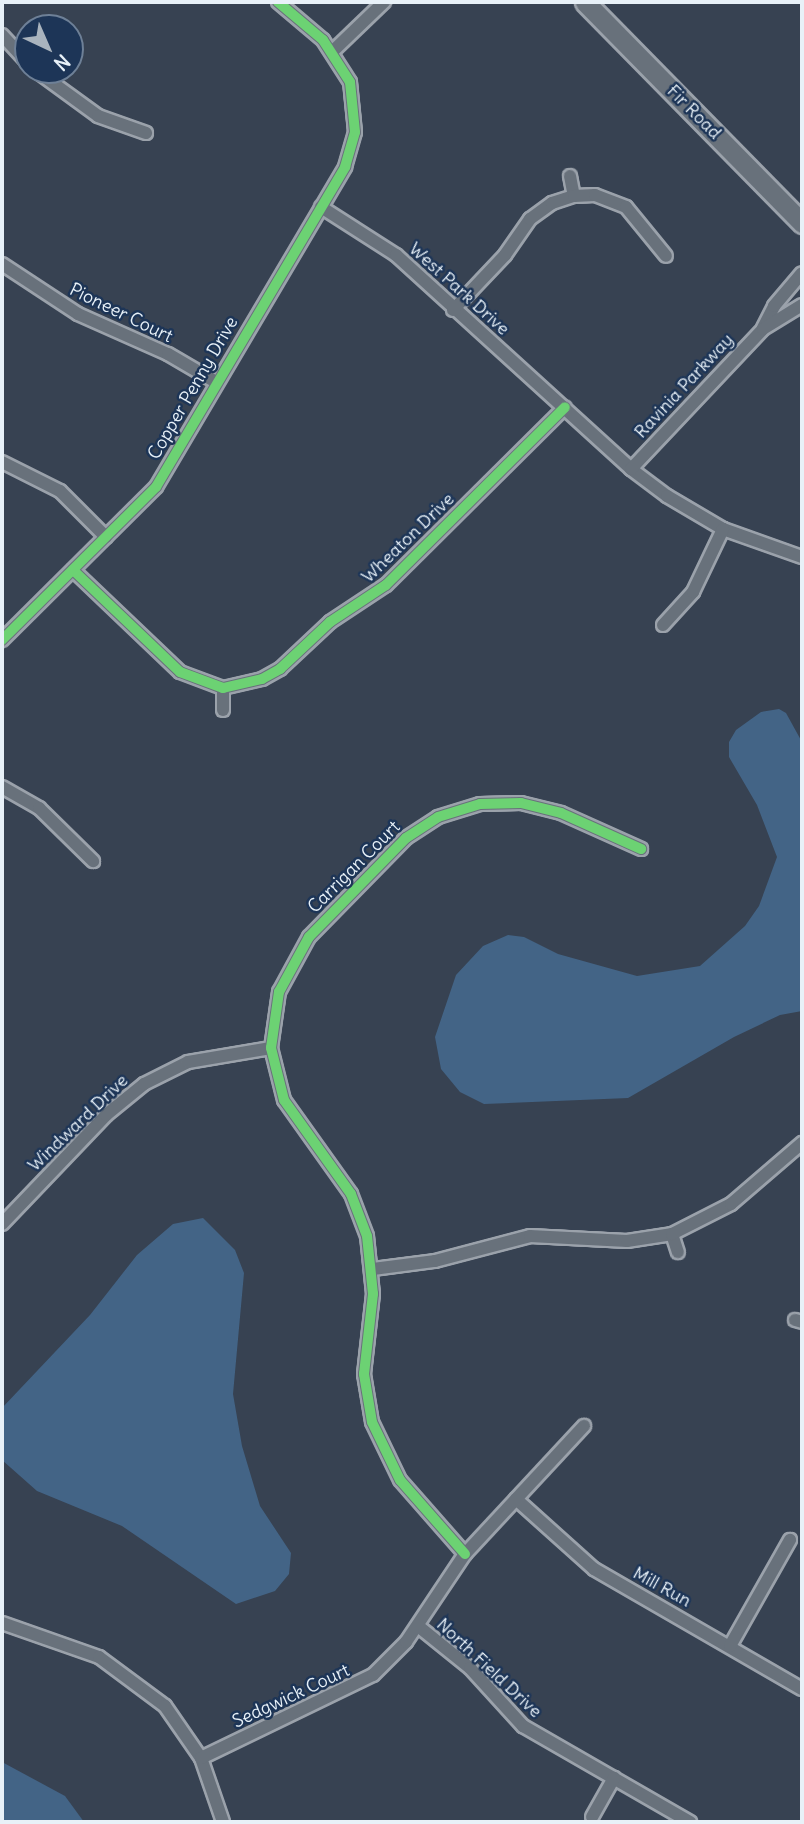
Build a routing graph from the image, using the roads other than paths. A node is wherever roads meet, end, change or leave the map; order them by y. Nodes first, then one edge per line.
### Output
1 (278, 2) edge
2 (384, 2) edge
3 (585, 2) edge
4 (2, 35) edge
5 (14, 48) edge
6 (333, 51) junction
7 (54, 84) edge
8 (146, 133) dead end
9 (570, 176) dead end
10 (574, 196) junction
11 (321, 206) junction
12 (802, 223) edge
13 (666, 256) dead end
14 (2, 264) edge
15 (802, 273) edge
16 (802, 304) edge
17 (453, 310) junction
18 (763, 328) junction
19 (216, 382) junction
20 (565, 407) junction
21 (2, 462) edge
22 (631, 469) junction
23 (723, 529) junction
24 (106, 537) junction
25 (802, 556) edge
26 (74, 570) junction
27 (663, 625) dead end
28 (2, 640) edge
29 (223, 688) junction
30 (223, 710) dead end
31 (2, 787) edge
32 (641, 849) dead end
33 (93, 861) dead end
34 (271, 1048) junction
35 (802, 1143) edge
36 (2, 1224) edge
37 (672, 1234) junction
38 (678, 1252) dead end
39 (373, 1269) junction
40 (584, 1426) dead end
41 (516, 1499) junction
42 (790, 1541) dead end
43 (465, 1554) junction
44 (2, 1623) edge
45 (418, 1626) junction
46 (730, 1646) junction
47 (802, 1689) edge
48 (201, 1758) junction
49 (614, 1778) junction
50 (592, 1817) dead end
51 (223, 1822) edge
52 (690, 1822) edge

1 - 6 street
2 - 6 street
3 - 12 street, Fir Road
4 - 5 street
6 - 11 street, Copper Penny Drive
7 - 8 street
9 - 10 street
10 - 13 street
10 - 17 street
11 - 17 street, West Park Drive
11 - 19 street, Copper Penny Drive
14 - 19 street, Pioneer Court
15 - 18 street
16 - 18 street
17 - 20 street, West Park Drive
18 - 22 street, Ravinia Parkway
19 - 24 street, Copper Penny Drive
20 - 22 street, West Park Drive
20 - 29 street, Wheaton Drive
21 - 24 street
22 - 23 street, West Park Drive
23 - 25 street, West Park Drive
23 - 27 street
24 - 26 street, Copper Penny Drive
26 - 28 street, Copper Penny Drive
26 - 29 street
29 - 30 street
31 - 33 street
32 - 34 street, Carrigan Court
34 - 36 street, Windward Drive
34 - 39 street
35 - 37 street
37 - 38 street
37 - 39 street
39 - 43 street
40 - 41 street, Sedgwick Court
41 - 43 street, Sedgwick Court
41 - 46 street, Mill Run
42 - 46 street
43 - 45 street, Sedgwick Court
44 - 48 street
45 - 48 street, Sedgwick Court
45 - 49 street, North Field Drive
46 - 47 street, Mill Run
48 - 51 street
49 - 50 street
49 - 52 street, North Field Drive

